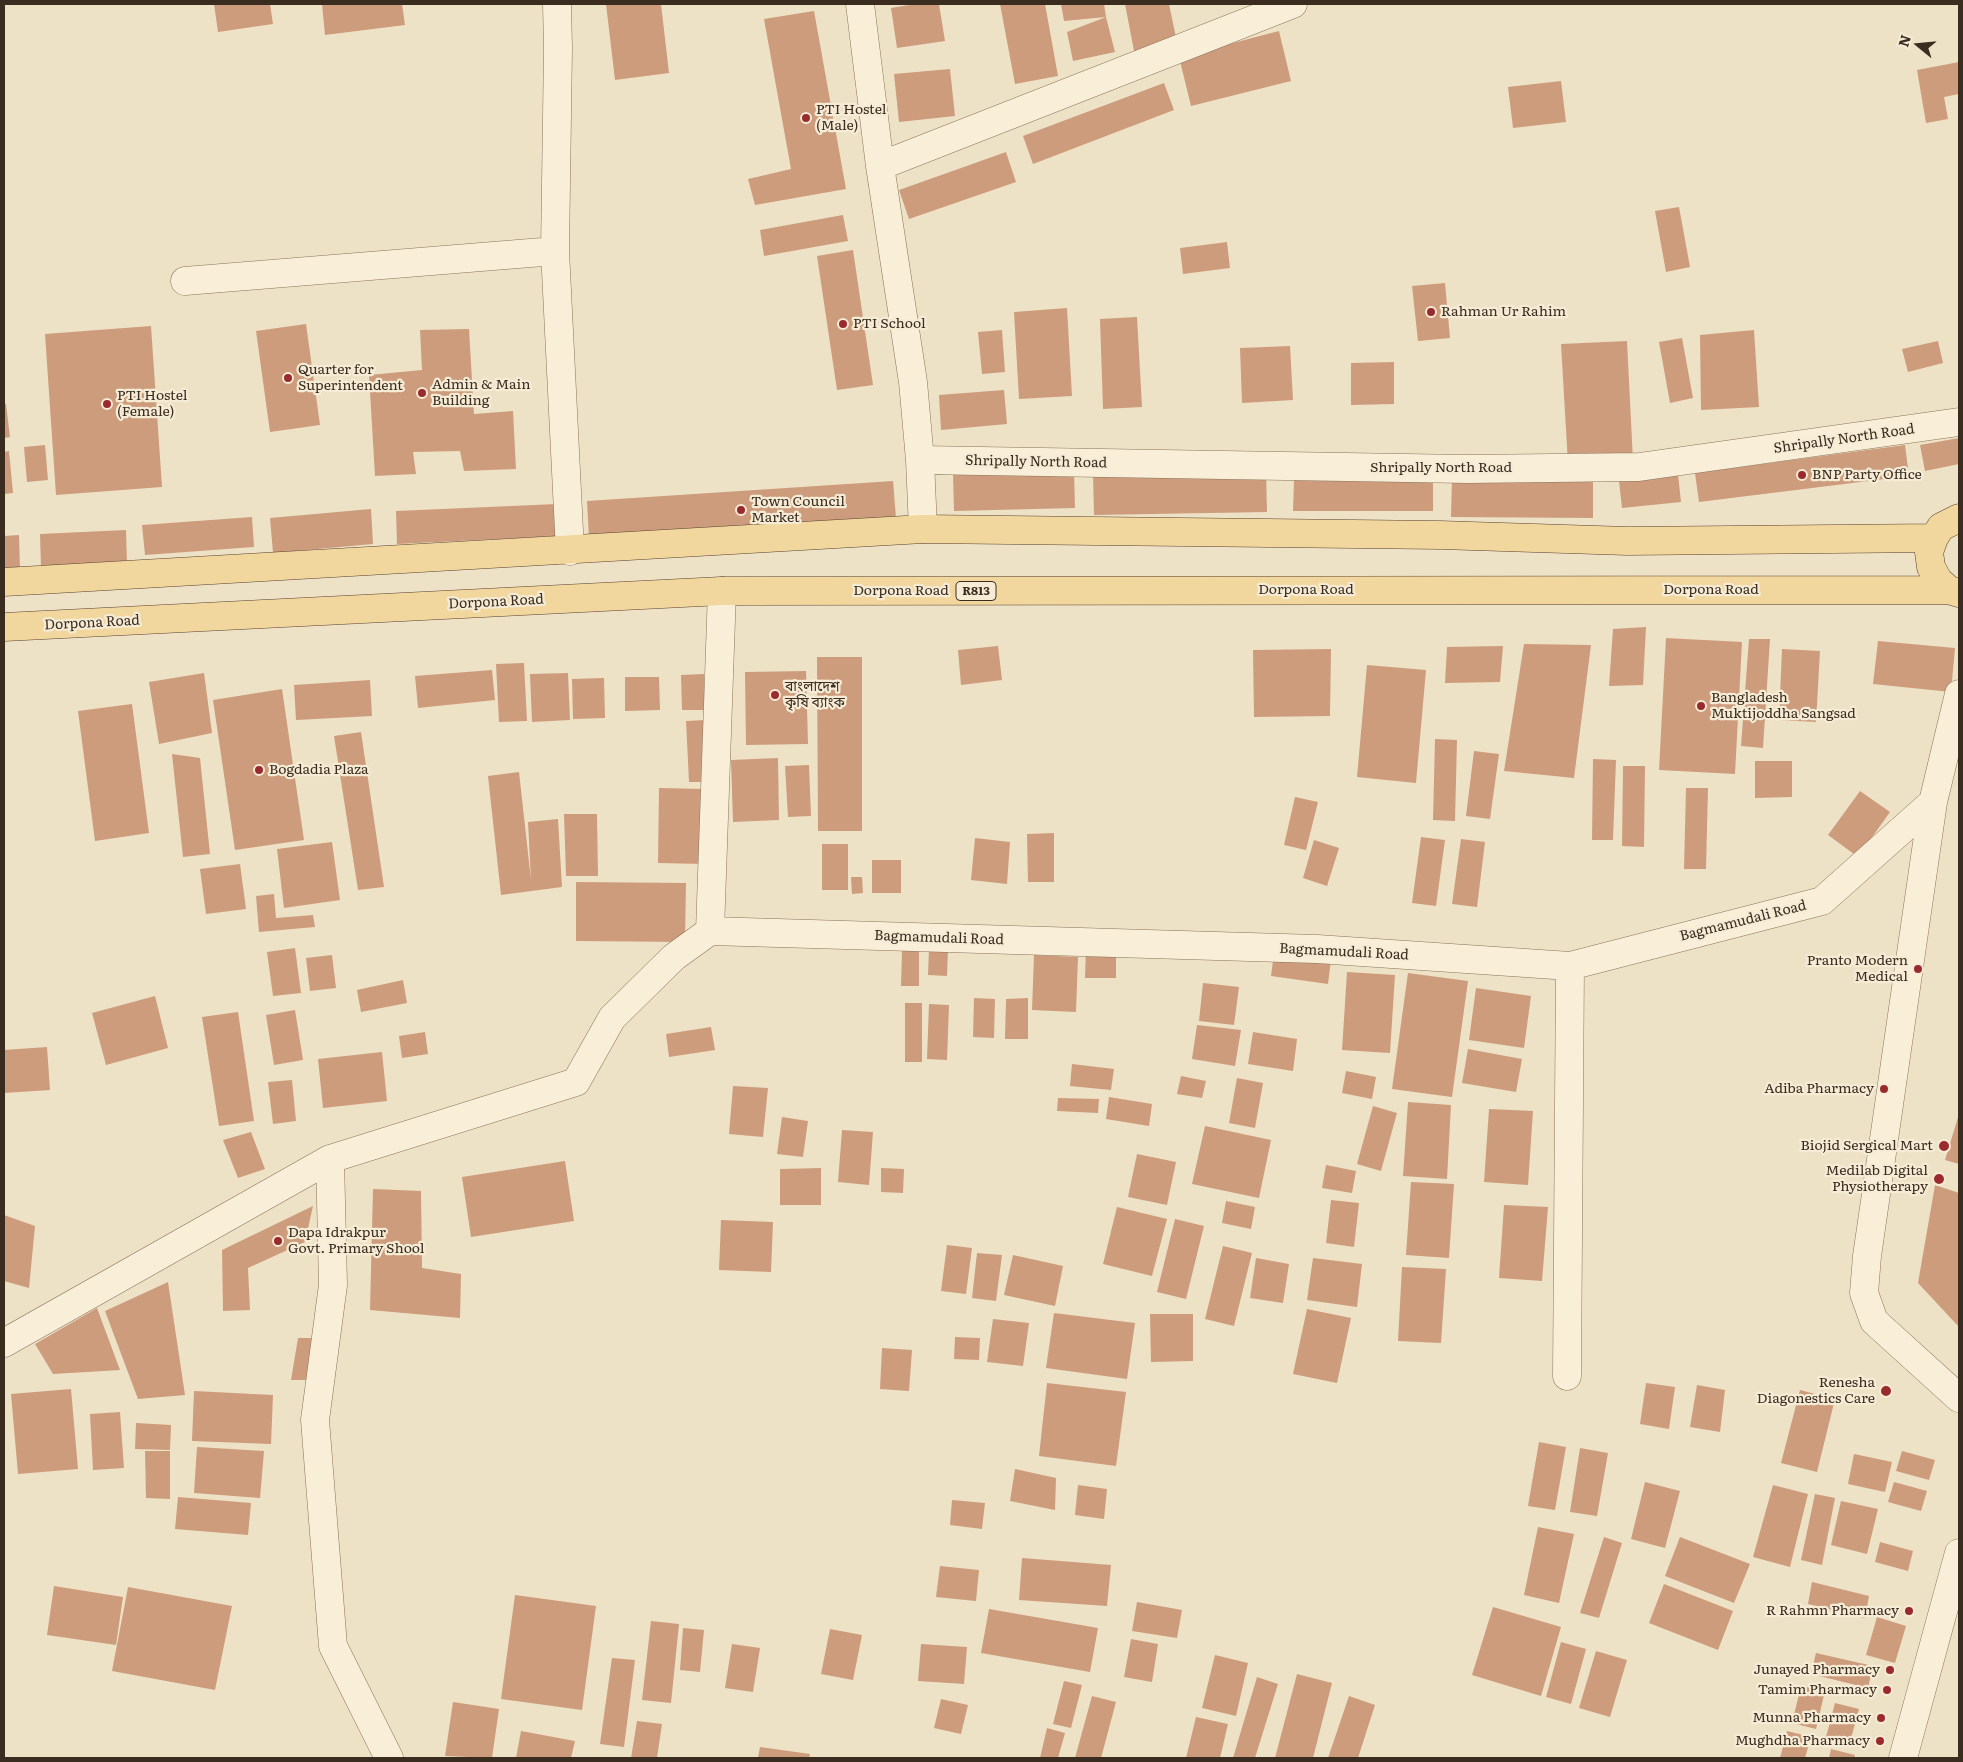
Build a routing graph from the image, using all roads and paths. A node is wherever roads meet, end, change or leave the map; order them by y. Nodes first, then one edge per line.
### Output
1 (557, 4) edge
2 (860, 4) edge
3 (1293, 4) edge
4 (880, 166) junction
5 (555, 251) junction
6 (185, 281) dead end
7 (1959, 422) edge
8 (920, 460) junction
9 (1959, 518) edge
10 (923, 529) junction
11 (1934, 538) junction
12 (570, 551) junction
13 (4, 582) edge
14 (722, 591) junction
15 (1954, 591) edge
16 (4, 627) edge
17 (1959, 694) edge
18 (1933, 802) junction
19 (710, 931) junction
20 (1570, 966) junction
21 (330, 1159) junction
22 (4, 1343) edge
23 (1568, 1376) dead end
24 (1959, 1398) edge
25 (1959, 1554) edge
26 (389, 1758) edge
27 (1903, 1758) edge

1 - 5 street
2 - 4 street
3 - 4 street
4 - 8 street
5 - 6 street
5 - 12 street
7 - 8 street, Shripally North Road
8 - 10 street
9 - 11 main road
10 - 11 main road
10 - 12 main road
11 - 15 main road
12 - 13 main road
14 - 15 main road, Dorpona Road / R813
14 - 16 main road, Dorpona Road / R813
14 - 19 street
17 - 18 street
18 - 20 street, Bagmamudali Road
18 - 24 street
19 - 20 street, Bagmamudali Road
19 - 21 street
20 - 23 street
21 - 22 street
21 - 26 street
25 - 27 street

